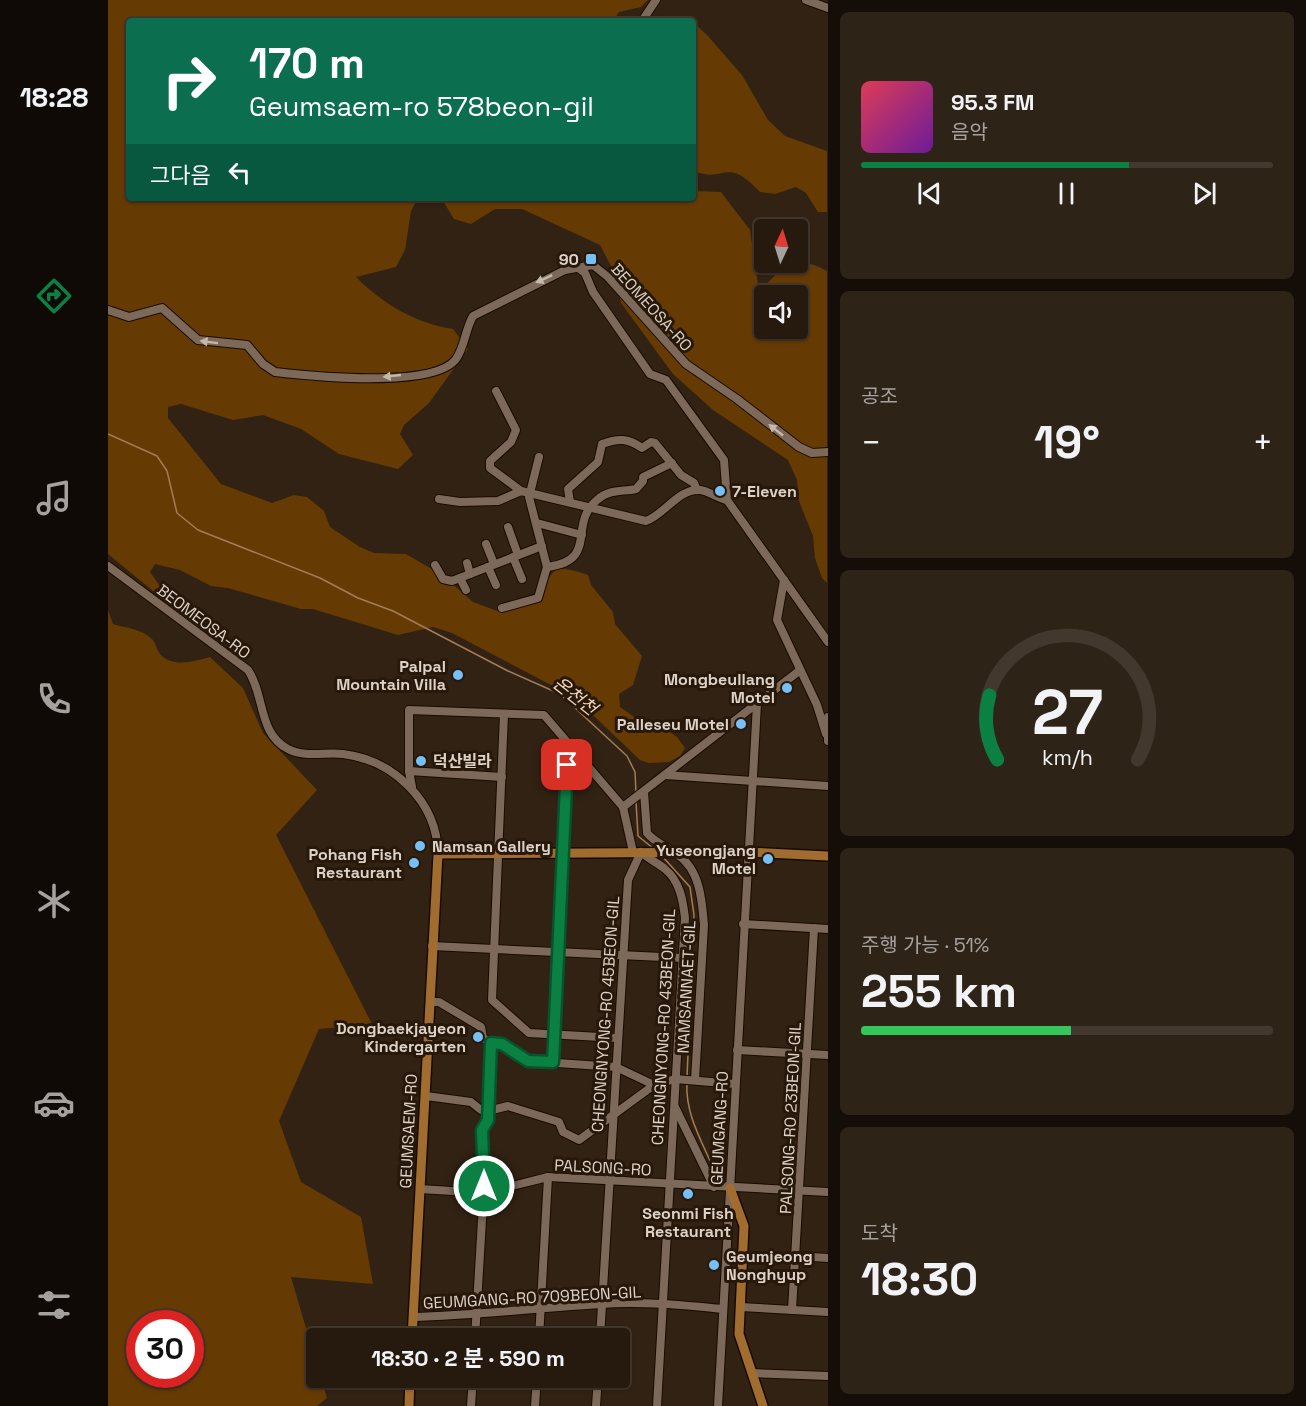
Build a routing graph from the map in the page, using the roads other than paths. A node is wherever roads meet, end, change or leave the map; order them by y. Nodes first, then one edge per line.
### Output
1 (656, 0) edge
2 (806, 0) edge
3 (828, 8) edge
4 (644, 18) edge
5 (576, 266) junction
6 (108, 310) edge
7 (496, 391) dead end
8 (828, 452) edge
9 (539, 458) dead end
10 (672, 463) junction
11 (698, 490) junction
12 (526, 492) junction
13 (439, 499) dead end
14 (727, 500) junction
15 (570, 502) junction
16 (590, 508) junction
17 (537, 523) junction
18 (508, 527) dead end
19 (582, 535) junction
20 (486, 544) dead end
21 (542, 546) junction
22 (516, 556) junction
23 (467, 563) dead end
24 (435, 565) dead end
25 (491, 565) junction
26 (108, 566) edge
27 (546, 567) junction
28 (470, 574) junction
29 (460, 578) junction
30 (522, 579) dead end
31 (784, 580) junction
32 (496, 585) dead end
33 (466, 590) dead end
34 (502, 609) dead end
35 (828, 642) edge
36 (799, 671) junction
37 (757, 704) junction
38 (504, 714) junction
39 (828, 717) edge
40 (827, 738) edge
41 (568, 744) junction
42 (409, 771) junction
43 (665, 775) junction
44 (502, 777) junction
45 (752, 781) junction
46 (828, 786) edge
47 (413, 789) junction
48 (644, 792) junction
49 (623, 807) junction
50 (500, 852) junction
51 (562, 852) junction
52 (637, 852) junction
53 (674, 852) junction
54 (747, 852) junction
55 (438, 854) junction
56 (828, 856) edge
57 (743, 924) junction
58 (814, 928) junction
59 (828, 929) edge
60 (432, 946) junction
61 (495, 949) junction
62 (557, 952) junction
63 (622, 955) junction
64 (683, 958) junction
65 (430, 1002) junction
66 (554, 1034) junction
67 (618, 1038) junction
68 (491, 1043) junction
69 (737, 1050) junction
70 (807, 1054) junction
71 (828, 1055) edge
72 (553, 1062) junction
73 (616, 1066) junction
74 (678, 1079) junction
75 (693, 1080) junction
76 (654, 1084) junction
77 (735, 1084) junction
78 (426, 1096) junction
79 (674, 1104) junction
80 (488, 1111) junction
81 (612, 1117) junction
82 (548, 1177) junction
83 (608, 1180) junction
84 (669, 1184) junction
85 (714, 1187) junction
86 (730, 1188) junction
87 (420, 1189) junction
88 (799, 1191) junction
89 (828, 1192) edge
90 (484, 1193) junction
91 (795, 1256) junction
92 (828, 1258) edge
93 (602, 1304) junction
94 (663, 1304) junction
95 (740, 1307) junction
96 (541, 1309) junction
97 (723, 1309) junction
98 (792, 1310) junction
99 (828, 1312) edge
100 (477, 1315) junction
101 (413, 1317) junction
102 (412, 1328) edge
103 (476, 1328) edge
104 (540, 1328) edge
105 (601, 1328) edge
106 (752, 1372) junction
107 (828, 1376) edge
108 (410, 1388) edge
109 (472, 1388) edge
110 (536, 1388) edge
111 (597, 1388) edge
112 (409, 1406) edge
113 (471, 1406) edge
114 (535, 1406) edge
115 (596, 1406) edge
116 (657, 1406) edge
117 (718, 1406) edge
118 (763, 1406) edge

1 - 4 street
2 - 3 street
5 -> 6 street
8 -> 5 street, BEOMEOSA-RO
5 - 14 street
7 - 12 street
9 - 12 street
10 - 11 street
10 - 15 street
10 - 16 street
11 - 14 street
11 - 16 street
12 - 13 street
12 - 15 street
12 - 17 street
14 - 31 street
15 - 16 street
16 - 19 street
17 - 19 street
17 - 21 street
18 - 22 street
19 - 27 street
20 - 25 street
21 - 22 street
21 - 27 street
22 - 25 street
22 - 30 street
23 - 28 street
24 - 29 street
25 - 28 street
25 - 32 street
26 - 47 street, BEOMEOSA-RO
27 - 34 street
28 - 29 street
29 - 33 street
31 - 35 street
31 - 36 street
36 - 37 street
36 - 40 street
37 - 43 street
37 - 45 street, GEUMGANG-RO
38 - 41 street
38 - 42 street
38 - 44 street
39 - 40 street
41 - 49 street
41 - 51 street
42 - 44 street
42 - 47 street
43 - 45 street
43 - 48 street
44 - 50 street
45 - 46 street
45 - 54 street, GEUMGANG-RO
47 - 55 street, BEOMEOSA-RO
48 - 49 street
48 - 53 street, NAMSANNAET-GIL
49 - 52 street
50 - 51 main road
50 - 55 main road
50 - 61 street
51 - 52 main road
51 - 62 street
52 - 53 main road
52 - 63 street, CHEONGNYONG-RO 45BEON-GIL
52 - 64 street, CHEONGNYONG-RO 43BEON-GIL
53 - 54 main road
53 - 75 street, NAMSANNAET-GIL
54 - 56 main road
54 - 57 street, GEUMGANG-RO
55 - 60 main road, GEUMSAEM-RO
57 - 58 street
57 - 69 street, GEUMGANG-RO
58 - 59 street
58 - 70 street, PALSONG-RO 23BEON-GIL
60 - 61 street
60 - 65 main road, GEUMSAEM-RO
61 - 62 street
61 - 66 street
62 - 63 street
62 - 66 street
63 - 64 street
63 - 67 street, CHEONGNYONG-RO 45BEON-GIL
64 - 74 street, CHEONGNYONG-RO 43BEON-GIL
65 - 68 street
65 - 78 main road, GEUMSAEM-RO
66 - 67 street
66 - 72 street
67 - 73 street, CHEONGNYONG-RO 45BEON-GIL
68 - 72 street
68 - 80 street
69 - 70 street
69 - 77 street, GEUMGANG-RO
70 - 71 street
70 - 88 street, PALSONG-RO 23BEON-GIL
72 - 73 street
73 - 76 street
73 - 81 street, CHEONGNYONG-RO 45BEON-GIL
74 - 75 street
74 - 76 street
74 - 79 street, CHEONGNYONG-RO 43BEON-GIL
75 - 77 street
76 - 81 street
77 - 86 street, GEUMGANG-RO
78 - 80 street
78 - 87 main road, GEUMSAEM-RO
79 - 84 street, CHEONGNYONG-RO 43BEON-GIL
79 - 85 street
80 - 81 street
80 - 90 street
81 - 83 street, CHEONGNYONG-RO 45BEON-GIL
82 - 83 street, PALSONG-RO
82 - 90 street, PALSONG-RO
82 - 96 street
83 - 84 street, PALSONG-RO
83 - 93 street, CHEONGNYONG-RO 45BEON-GIL
84 - 85 street, PALSONG-RO
84 - 94 street, CHEONGNYONG-RO 43BEON-GIL
85 - 86 street, PALSONG-RO
86 - 88 street, PALSONG-RO
86 - 95 main road
86 - 97 street, GEUMGANG-RO
87 - 90 street, PALSONG-RO
87 - 101 main road, GEUMSAEM-RO
88 - 89 street, PALSONG-RO
88 - 91 street, PALSONG-RO 23BEON-GIL
90 - 100 street
91 - 92 street
91 - 98 street, PALSONG-RO 23BEON-GIL
93 - 94 street, GEUMGANG-RO 709BEON-GIL
93 - 96 street, GEUMGANG-RO 709BEON-GIL
93 - 105 street, CHEONGNYONG-RO 45BEON-GIL
94 - 97 street, GEUMGANG-RO 709BEON-GIL
94 - 116 street, CHEONGNYONG-RO 43BEON-GIL
95 - 98 street
95 - 106 main road
96 - 100 street, GEUMGANG-RO 709BEON-GIL
96 - 104 street
97 - 117 street, GEUMGANG-RO
98 - 99 street
100 - 101 street, GEUMGANG-RO 709BEON-GIL
100 - 103 street
101 - 102 main road, GEUMSAEM-RO
106 - 107 street
106 - 118 main road
108 - 112 main road
109 - 113 street
110 - 114 street
111 - 115 street

